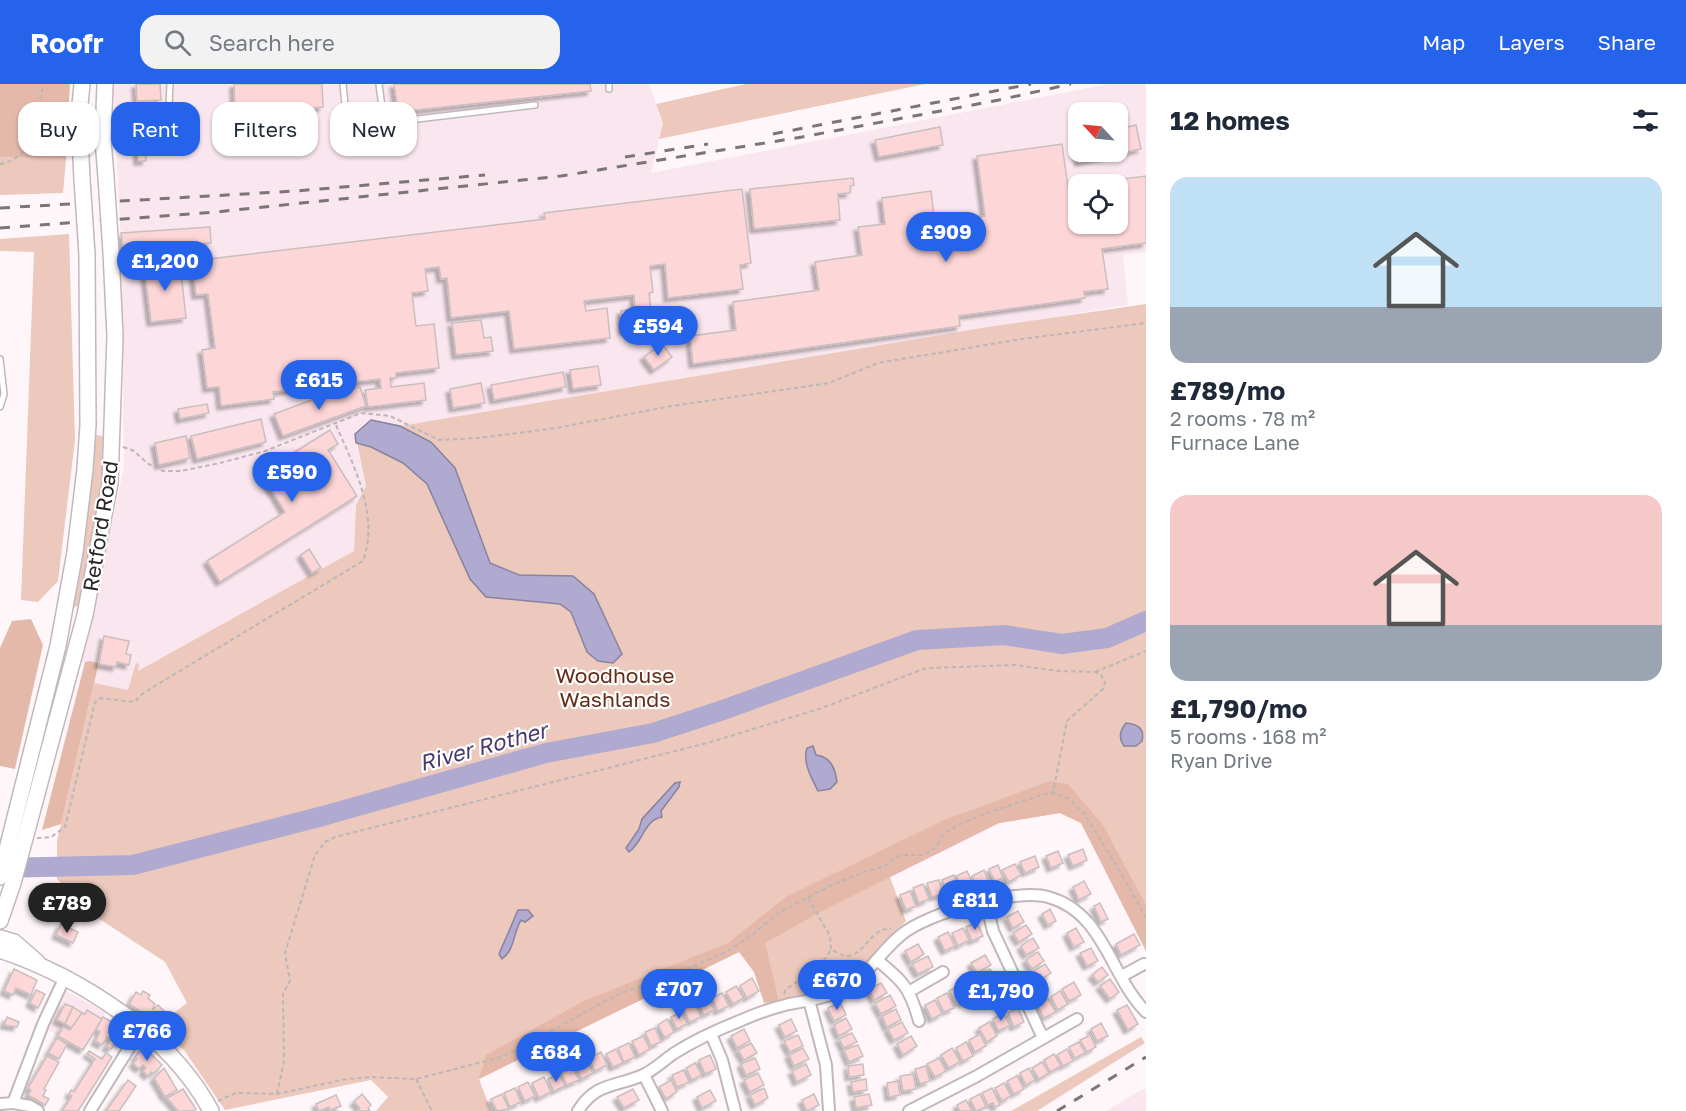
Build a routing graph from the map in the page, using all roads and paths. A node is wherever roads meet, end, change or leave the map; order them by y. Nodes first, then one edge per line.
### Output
1 (43, 84) edge
2 (82, 84) edge
3 (105, 84) edge
4 (170, 84) edge
5 (343, 84) edge
6 (379, 84) edge
7 (169, 102) edge
8 (345, 102) edge
9 (535, 105) dead end
10 (0, 164) edge
11 (1146, 322) edge
12 (0, 359) edge
13 (0, 407) edge
14 (335, 423) junction
15 (112, 443) junction
16 (1146, 651) edge
17 (1095, 672) junction
18 (1053, 793) junction
19 (15, 838) junction
20 (6, 880) edge
21 (808, 898) junction
22 (986, 902) junction
23 (2, 917) edge
24 (1146, 917) edge
25 (901, 934) junction
26 (7, 940) edge
27 (0, 950) edge
28 (831, 950) junction
29 (877, 960) junction
30 (1144, 964) dead end
31 (44, 968) junction
32 (943, 972) dead end
33 (1122, 976) junction
34 (64, 979) junction
35 (910, 991) junction
36 (809, 1000) junction
37 (785, 1005) junction
38 (1146, 1012) edge
39 (1077, 1019) dead end
40 (919, 1021) dead end
41 (141, 1027) junction
42 (711, 1034) junction
43 (1043, 1038) junction
44 (644, 1075) junction
45 (416, 1079) junction
46 (277, 1094) junction
47 (13, 1103) junction
48 (0, 1104) edge
49 (210, 1109) edge
50 (38, 1111) edge
51 (90, 1111) edge
52 (432, 1111) edge
53 (578, 1111) edge
54 (662, 1111) edge
55 (735, 1111) edge
56 (829, 1111) edge
57 (909, 1111) edge

1 - 10 path
2 - 19 main road, Retford Road, bridge
3 - 15 main road, Retford Road, bridge
4 - 7 lane
5 - 8 lane
6 - 9 lane
11 - 14 path
12 - 13 lane
14 - 15 path
14 - 19 path
15 - 19 main road, Retford Road
16 - 17 path
17 - 18 path
17 - 46 path
18 - 21 path
18 - 24 path
19 - 20 main road, Retford Road
19 - 20 main road, Retford Road
20 - 23 main road, Retford Road
21 - 28 path
21 - 45 path
22 - 25 street
22 - 33 street
22 - 43 street
23 - 26 main road
25 - 28 path
25 - 29 street
26 - 31 main road
27 - 31 main road
28 - 37 path
29 - 35 street
29 - 36 street
30 - 33 street
31 - 34 main road
32 - 35 street
33 - 38 street
34 - 41 main road
34 - 47 street
35 - 40 street
36 - 37 street
36 - 56 street
37 - 42 street
39 - 43 street
41 - 49 main road
41 - 51 street
42 - 44 street
42 - 55 street
43 - 57 street
44 - 53 street
44 - 54 street
45 - 46 path
45 - 52 path
46 - 49 path
47 - 48 street
47 - 50 street

